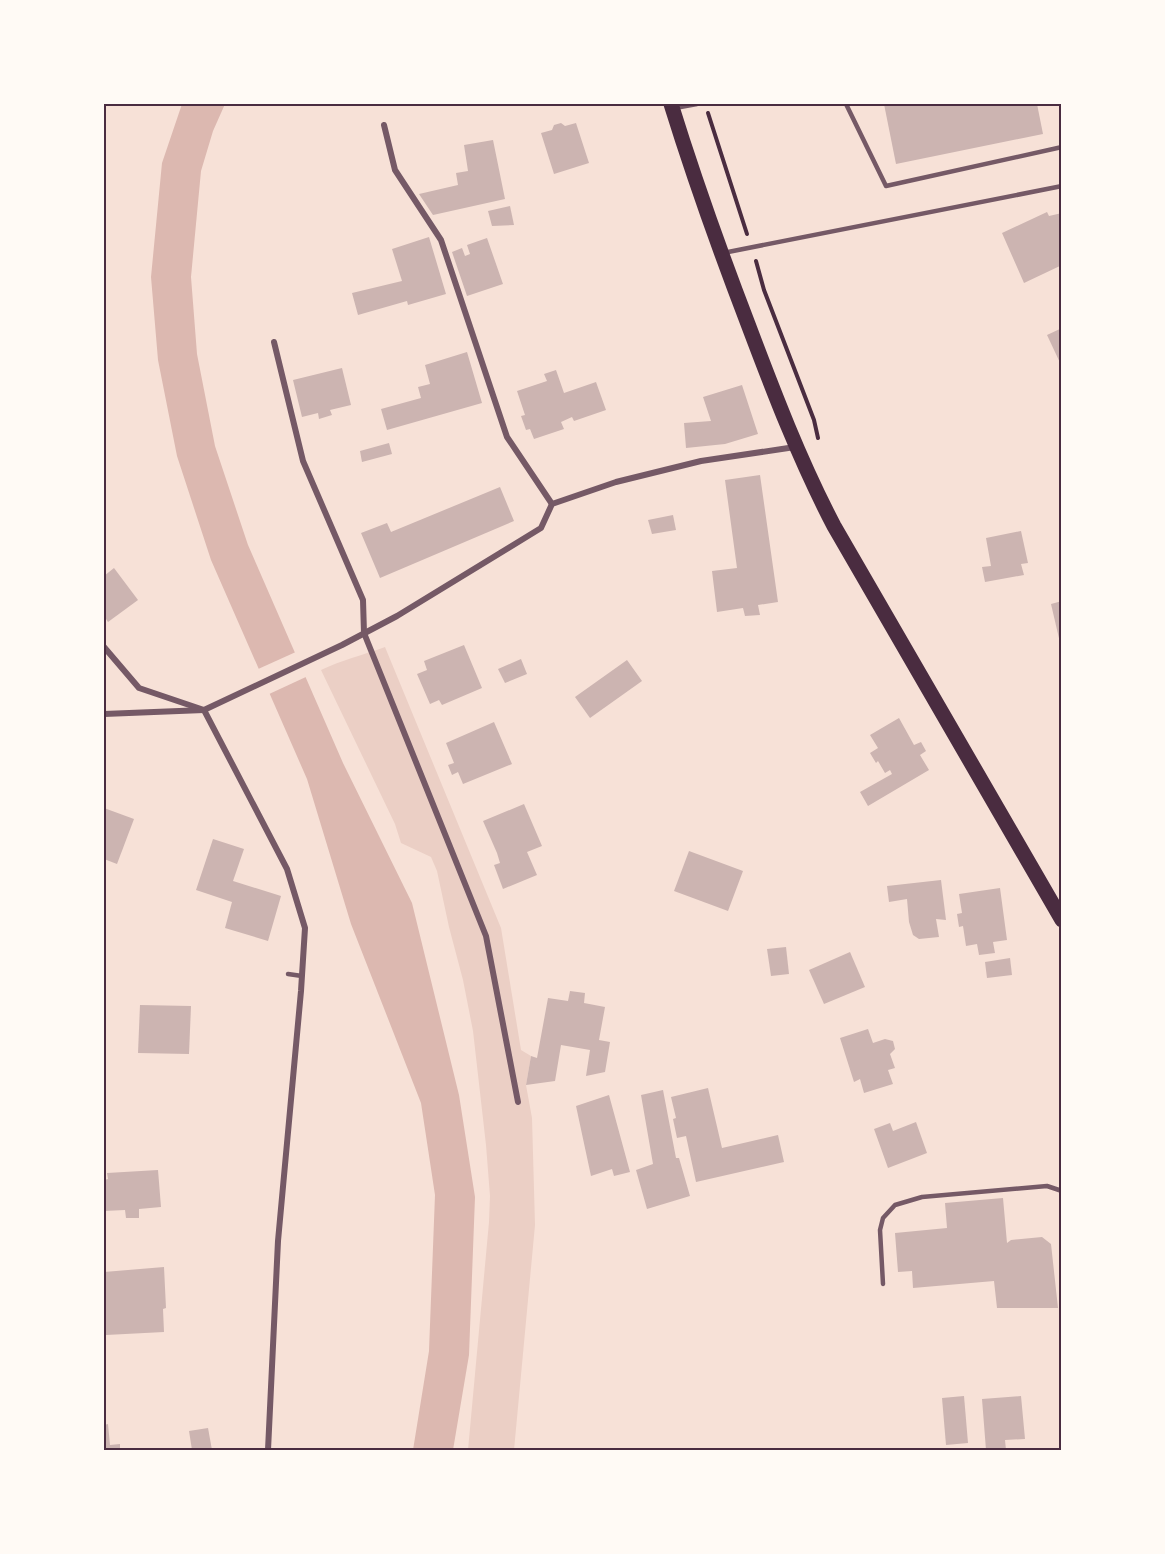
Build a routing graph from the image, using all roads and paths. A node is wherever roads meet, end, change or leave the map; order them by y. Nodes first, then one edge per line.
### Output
1 (697, 104) edge
2 (705, 104) edge
3 (846, 104) edge
4 (672, 106) edge
5 (384, 125) dead end
6 (1062, 147) edge
7 (1062, 186) edge
8 (752, 248) junction
9 (721, 254) junction
10 (274, 342) dead end
11 (795, 447) junction
12 (820, 447) dead end
13 (552, 504) junction
14 (364, 633) junction
15 (104, 647) edge
16 (204, 710) junction
17 (104, 714) edge
18 (1062, 920) edge
19 (288, 974) dead end
20 (302, 976) junction
21 (518, 1102) dead end
22 (1062, 1191) edge
23 (883, 1284) dead end
24 (268, 1450) edge

1 - 4 lane
2 - 8 path
3 - 6 lane
4 - 9 main road
5 - 13 street
7 - 8 lane
8 - 9 lane
8 - 12 path
9 - 11 main road
10 - 14 street
11 - 13 street
11 - 18 main road
13 - 14 street
14 - 16 street
14 - 21 street
15 - 16 street
16 - 17 street
16 - 20 street
19 - 20 lane
20 - 24 street
22 - 23 lane

